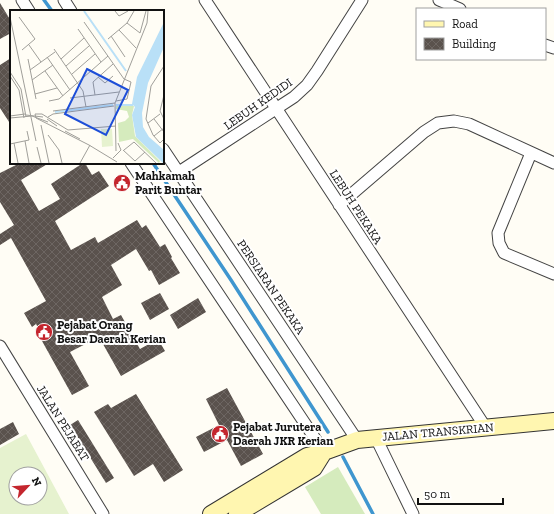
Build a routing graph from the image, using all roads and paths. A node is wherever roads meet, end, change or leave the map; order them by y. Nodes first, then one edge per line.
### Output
1 (22, 0) edge
2 (64, 0) edge
3 (205, 0) edge
4 (362, 0) edge
5 (439, 0) edge
6 (458, 8) edge
7 (28, 10) edge
8 (70, 10) edge
9 (277, 109) junction
10 (164, 150) edge
11 (531, 153) junction
12 (554, 163) edge
13 (132, 164) edge
14 (179, 172) junction
15 (340, 205) junction
16 (554, 274) edge
17 (0, 346) edge
18 (554, 421) edge
19 (486, 428) junction
20 (376, 438) junction
21 (357, 440) junction
22 (324, 452) junction
23 (103, 514) edge
24 (211, 514) edge
25 (237, 514) edge
26 (413, 514) edge

1 - 7 street
2 - 8 street
3 - 9 street, LEBUH PEKAKA
4 - 9 street, LEBUH KEDIDI
5 - 6 street
9 - 14 street, LEBUH KEDIDI
9 - 15 street, LEBUH PEKAKA
10 - 14 street, PERSIARAN PEKAKA
11 - 12 street
11 - 15 street
11 - 16 street
13 - 22 street
14 - 21 street, PERSIARAN PEKAKA
15 - 19 street, LEBUH PEKAKA
17 - 23 street, JALAN PEJABAT
18 - 19 main road, JALAN TRANSKRIAN
19 - 20 main road, JALAN TRANSKRIAN
20 - 21 main road, JALAN TRANSKRIAN
20 - 26 street
21 - 22 main road, JALAN TRANSKRIAN
22 - 24 main road, JALAN TRANSKRIAN
22 - 25 main road

